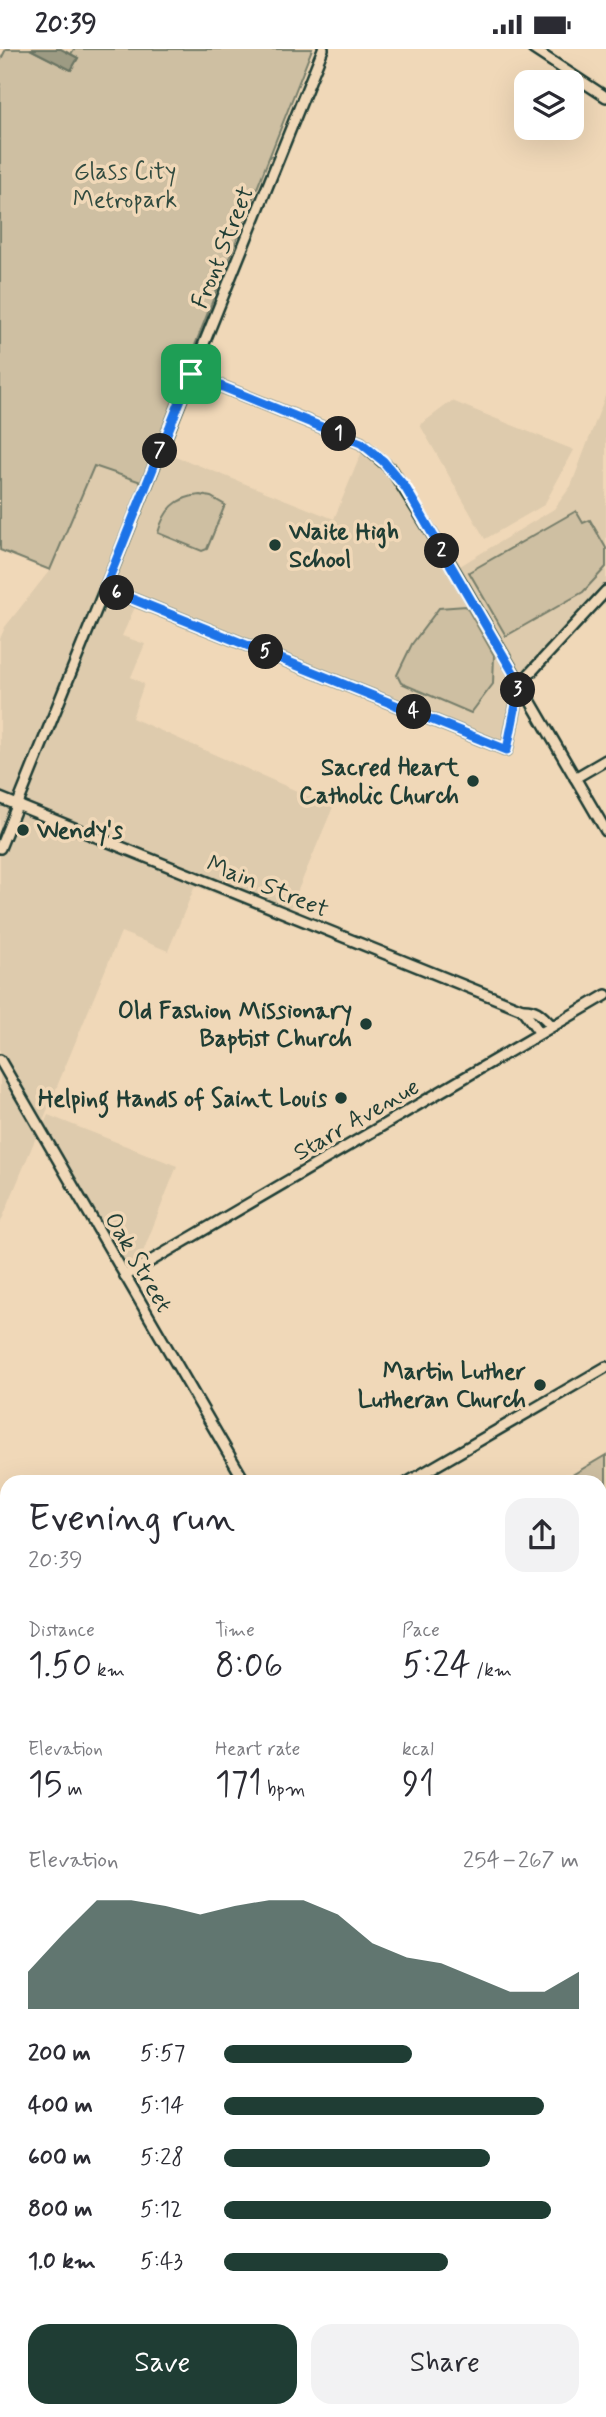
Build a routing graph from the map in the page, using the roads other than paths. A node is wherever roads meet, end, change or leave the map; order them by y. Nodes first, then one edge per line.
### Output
1 (323, 49) edge
2 (533, 49) edge
3 (606, 97) edge
4 (191, 374) junction
5 (105, 588) junction
6 (606, 591) edge
7 (520, 684) junction
8 (536, 712) junction
9 (514, 714) junction
10 (606, 760) edge
11 (575, 778) junction
12 (0, 798) edge
13 (17, 805) junction
14 (606, 831) edge
15 (0, 848) edge
16 (606, 995) edge
17 (523, 1010) junction
18 (539, 1013) junction
19 (568, 1017) junction
20 (547, 1029) junction
21 (0, 1060) edge
22 (125, 1276) junction
23 (606, 1367) edge
24 (240, 1475) edge
25 (420, 1475) edge

1 - 4 street, Front Street
2 - 3 street
4 - 5 street, Front Street
4 - 7 street
5 - 9 street
5 - 13 street, Front Street
6 - 7 street
7 - 8 street
7 - 9 street
8 - 9 street
8 - 11 street
10 - 11 street
11 - 14 street
12 - 13 street, Main Street
13 - 15 street, Front Street
13 - 17 street, Main Street
16 - 19 street, Starr Avenue
17 - 18 street, Main Street
17 - 20 street
18 - 19 street, Main Street
18 - 20 street
19 - 20 street, Starr Avenue
20 - 22 street, Starr Avenue
21 - 22 street, Oak Street
22 - 24 street, Oak Street
23 - 25 street

